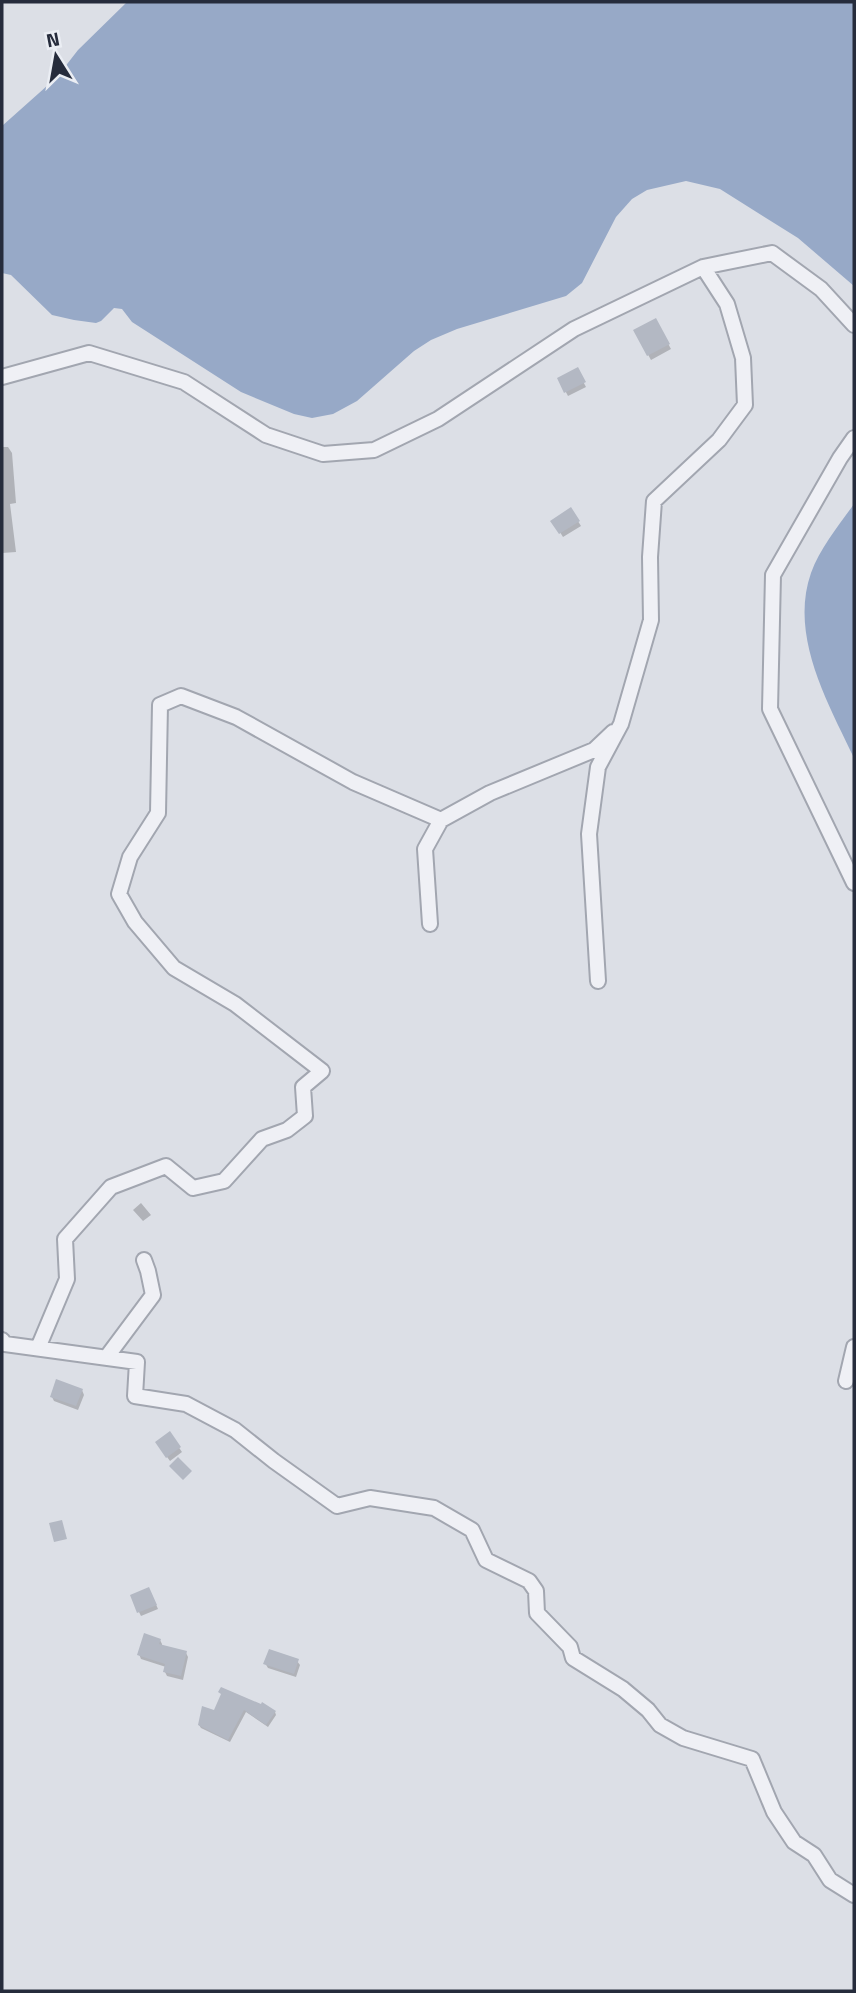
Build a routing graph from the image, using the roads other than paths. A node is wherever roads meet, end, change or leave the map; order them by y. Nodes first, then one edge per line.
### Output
1 (703, 267) junction
2 (854, 325) edge
3 (2, 377) edge
4 (854, 438) edge
5 (621, 724) junction
6 (441, 820) junction
7 (854, 883) edge
8 (430, 924) dead end
9 (597, 981) dead end
10 (144, 1260) dead end
11 (2, 1340) edge
12 (854, 1347) edge
13 (38, 1348) junction
14 (106, 1357) junction
15 (846, 1381) dead end
16 (854, 1895) edge

1 - 2 street
1 - 3 street
1 - 5 street
4 - 7 street
5 - 6 street
5 - 9 street
6 - 8 street
6 - 13 street
10 - 14 street
11 - 13 street
12 - 15 street
13 - 14 street
14 - 16 street

